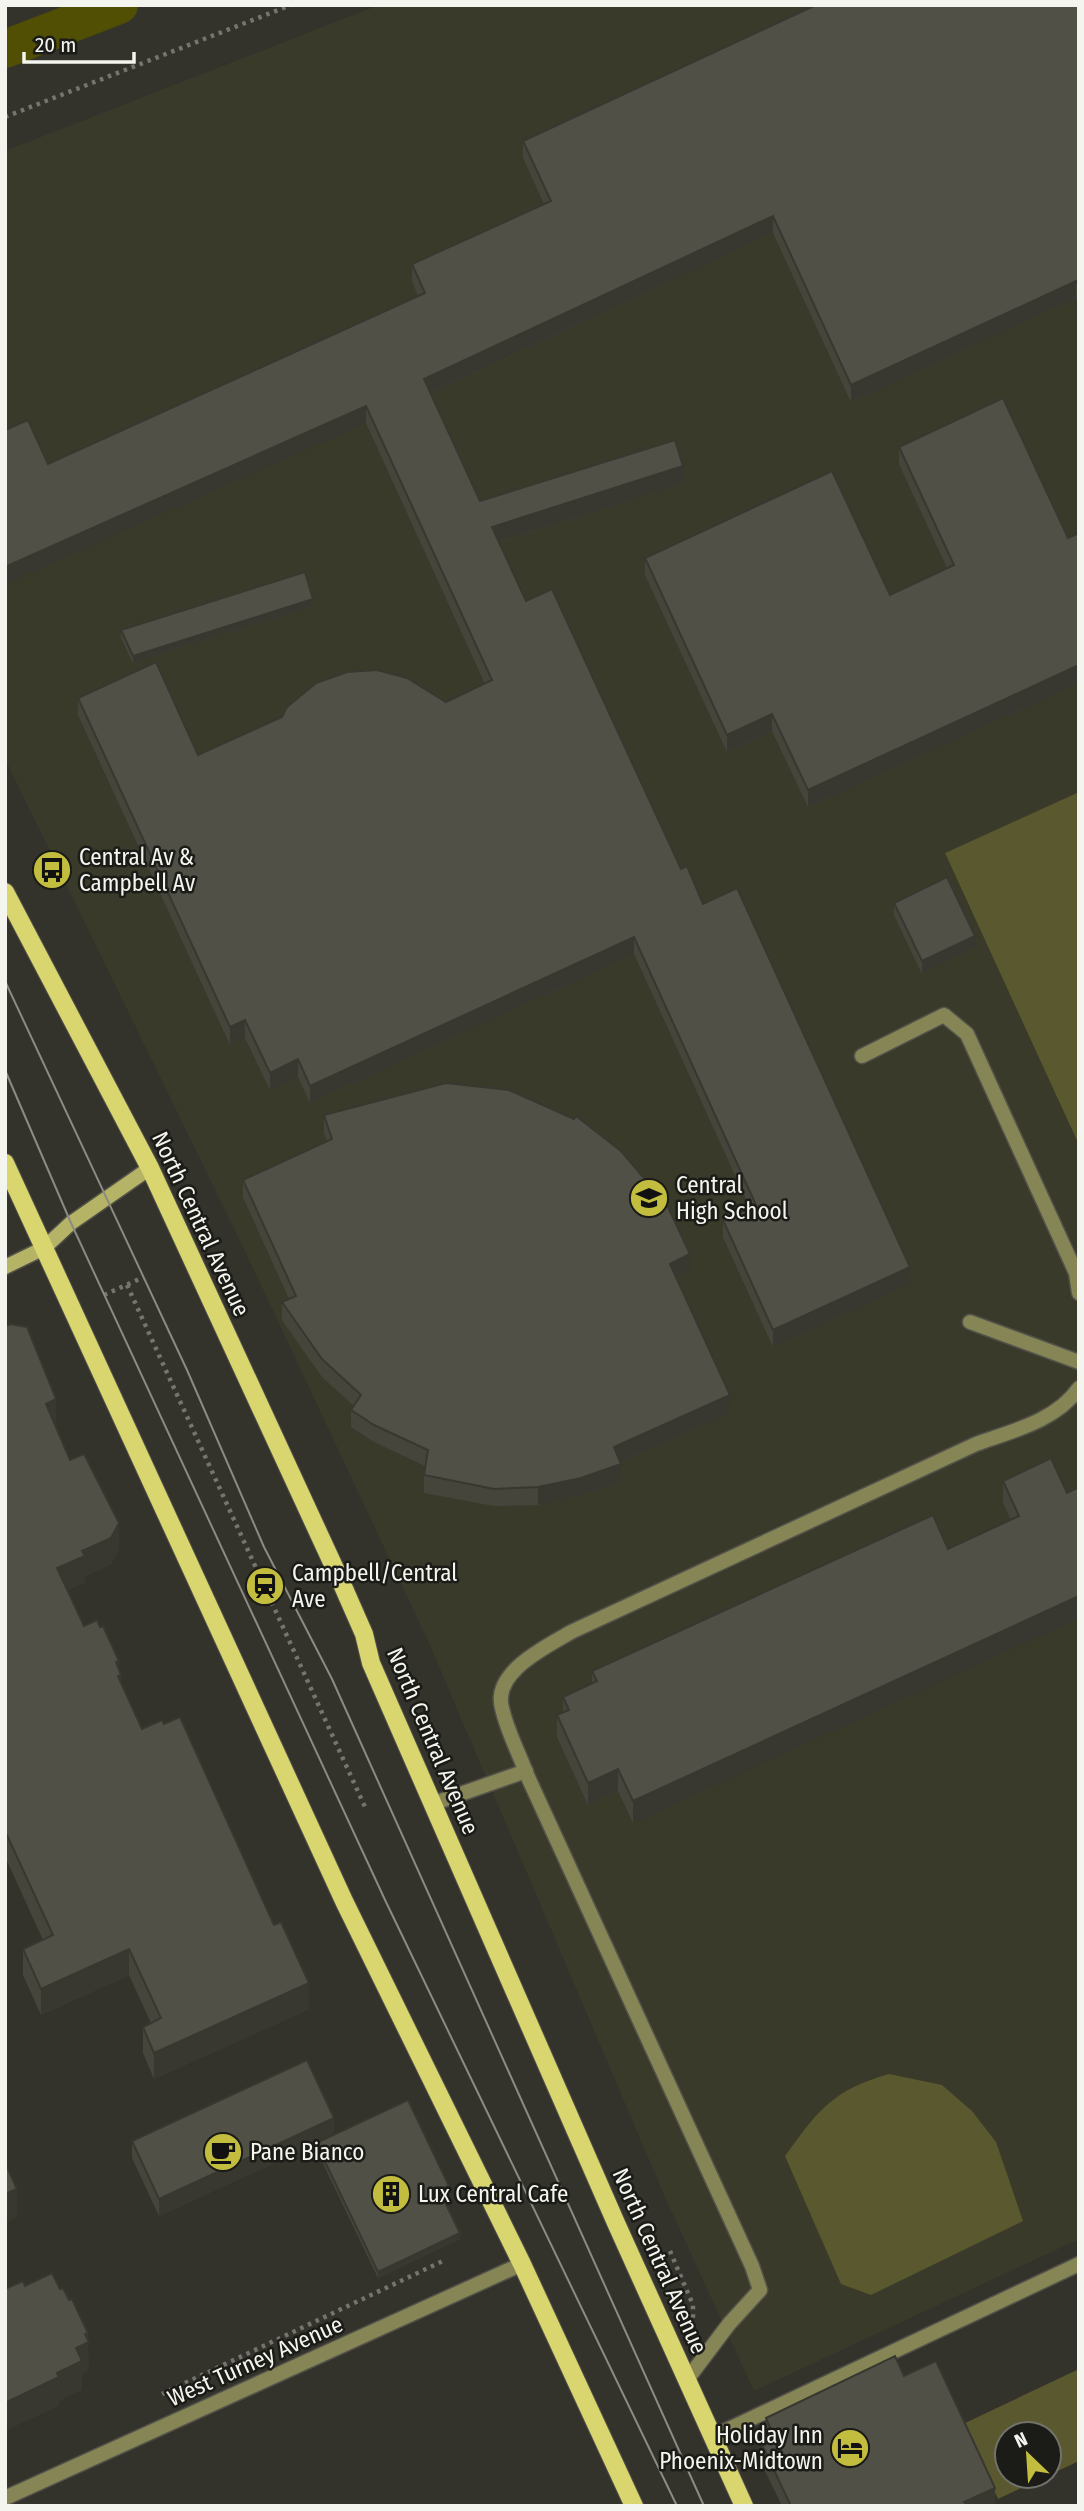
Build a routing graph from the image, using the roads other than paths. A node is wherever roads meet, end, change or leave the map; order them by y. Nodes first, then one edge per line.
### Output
1 (5, 892) edge
2 (862, 1056) dead end
3 (5, 1163) edge
4 (150, 1168) junction
5 (44, 1248) junction
6 (5, 1267) edge
7 (1079, 1293) edge
8 (970, 1322) dead end
9 (1079, 1362) edge
10 (1079, 1388) edge
11 (526, 1772) junction
12 (432, 1804) junction
13 (522, 2264) junction
14 (1079, 2264) edge
15 (686, 2381) junction
16 (712, 2437) junction
17 (5, 2498) edge
18 (634, 2506) edge
19 (744, 2506) edge

1 - 4 main road, North Central Avenue
2 - 7 street
3 - 5 main road
4 - 5 street
4 - 12 main road, North Central Avenue
5 - 6 street
5 - 13 main road
8 - 9 street
10 - 11 street
11 - 12 street
11 - 15 street
12 - 15 main road, North Central Avenue
13 - 17 street, West Turney Avenue
13 - 18 main road
14 - 16 street
15 - 16 main road, North Central Avenue
16 - 19 main road, North Central Avenue

